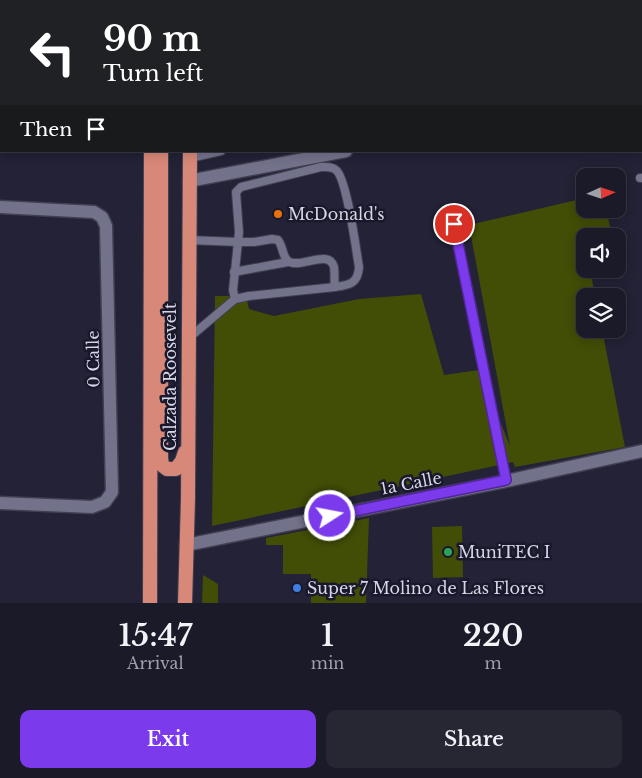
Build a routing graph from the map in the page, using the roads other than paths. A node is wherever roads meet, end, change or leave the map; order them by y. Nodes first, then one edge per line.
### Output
1 (151, 152) edge
2 (161, 152) edge
3 (211, 152) edge
4 (341, 152) edge
5 (190, 154) edge
6 (190, 181) junction
7 (0, 207) edge
8 (454, 224) dead end
9 (189, 240) junction
10 (238, 242) junction
11 (288, 262) junction
12 (234, 272) junction
13 (335, 287) junction
14 (236, 299) junction
15 (188, 338) junction
16 (187, 443) junction
17 (642, 451) edge
18 (506, 480) junction
19 (0, 503) edge
20 (186, 545) junction
21 (150, 603) edge
22 (185, 603) edge

1 - 21 highway, Calzada Roosevelt
2 - 16 highway
3 - 5 lane
4 - 6 street
5 - 6 highway, Calzada Roosevelt
6 - 9 highway, Calzada Roosevelt
7 - 19 street, 0 Calle
8 - 18 lane
9 - 10 lane
9 - 15 highway, Calzada Roosevelt
10 - 11 lane
10 - 12 lane
10 - 13 lane
11 - 12 lane
11 - 13 lane
12 - 14 lane
13 - 14 lane
14 - 15 lane
15 - 16 highway, Calzada Roosevelt
16 - 20 highway, Calzada Roosevelt
17 - 18 street, 1a Calle
18 - 20 street, 1a Calle
20 - 22 highway, Calzada Roosevelt

